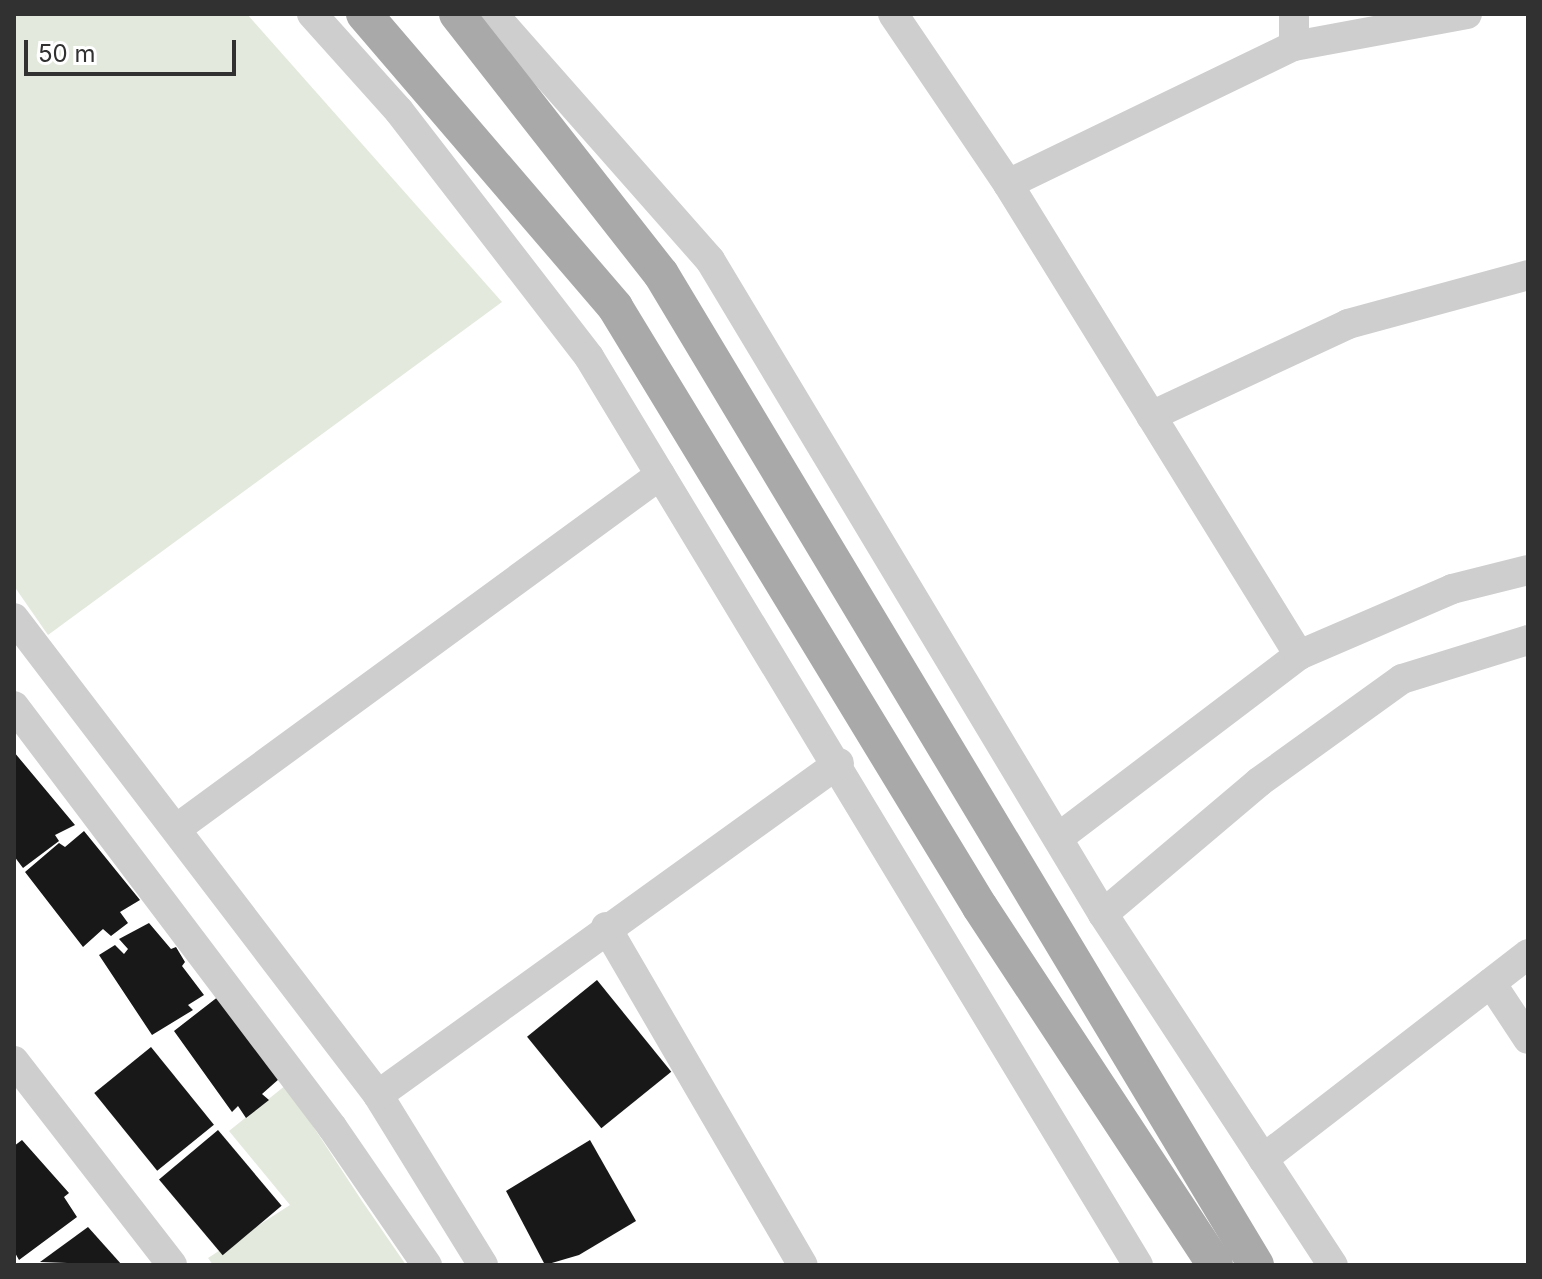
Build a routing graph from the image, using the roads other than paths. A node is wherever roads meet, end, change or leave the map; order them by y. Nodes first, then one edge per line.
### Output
1 (312, 14) edge
2 (364, 14) edge
3 (457, 14) edge
4 (493, 14) edge
5 (893, 14) edge
6 (1294, 14) edge
7 (1467, 14) edge
8 (1294, 46) junction
9 (1008, 184) junction
10 (1528, 275) edge
11 (1151, 416) junction
12 (660, 475) junction
13 (1528, 570) edge
14 (14, 618) edge
15 (1528, 640) edge
16 (1299, 655) junction
17 (14, 706) edge
18 (839, 763) junction
19 (176, 829) junction
20 (1058, 838) junction
21 (1103, 914) junction
22 (606, 927) junction
23 (1528, 954) edge
24 (1491, 983) junction
25 (1528, 1039) edge
26 (14, 1061) edge
27 (378, 1095) junction
28 (1263, 1159) junction
29 (172, 1265) edge
30 (427, 1265) edge
31 (483, 1265) edge
32 (803, 1265) edge
33 (1138, 1265) edge
34 (1215, 1265) edge
35 (1256, 1265) edge
36 (1333, 1265) edge

1 - 12 street
2 - 34 main road
3 - 35 main road
4 - 20 street
5 - 9 street
6 - 8 street
7 - 8 street
8 - 9 street
9 - 11 street
10 - 11 street
11 - 16 street
12 - 18 street
12 - 19 street
13 - 16 street
14 - 19 street
15 - 21 street
16 - 20 street
17 - 30 street
18 - 22 street
18 - 33 street
19 - 27 street
20 - 21 street
21 - 28 street
22 - 27 street
22 - 32 street
23 - 24 street
24 - 25 street
24 - 28 street
26 - 29 street
27 - 31 street
28 - 36 street

